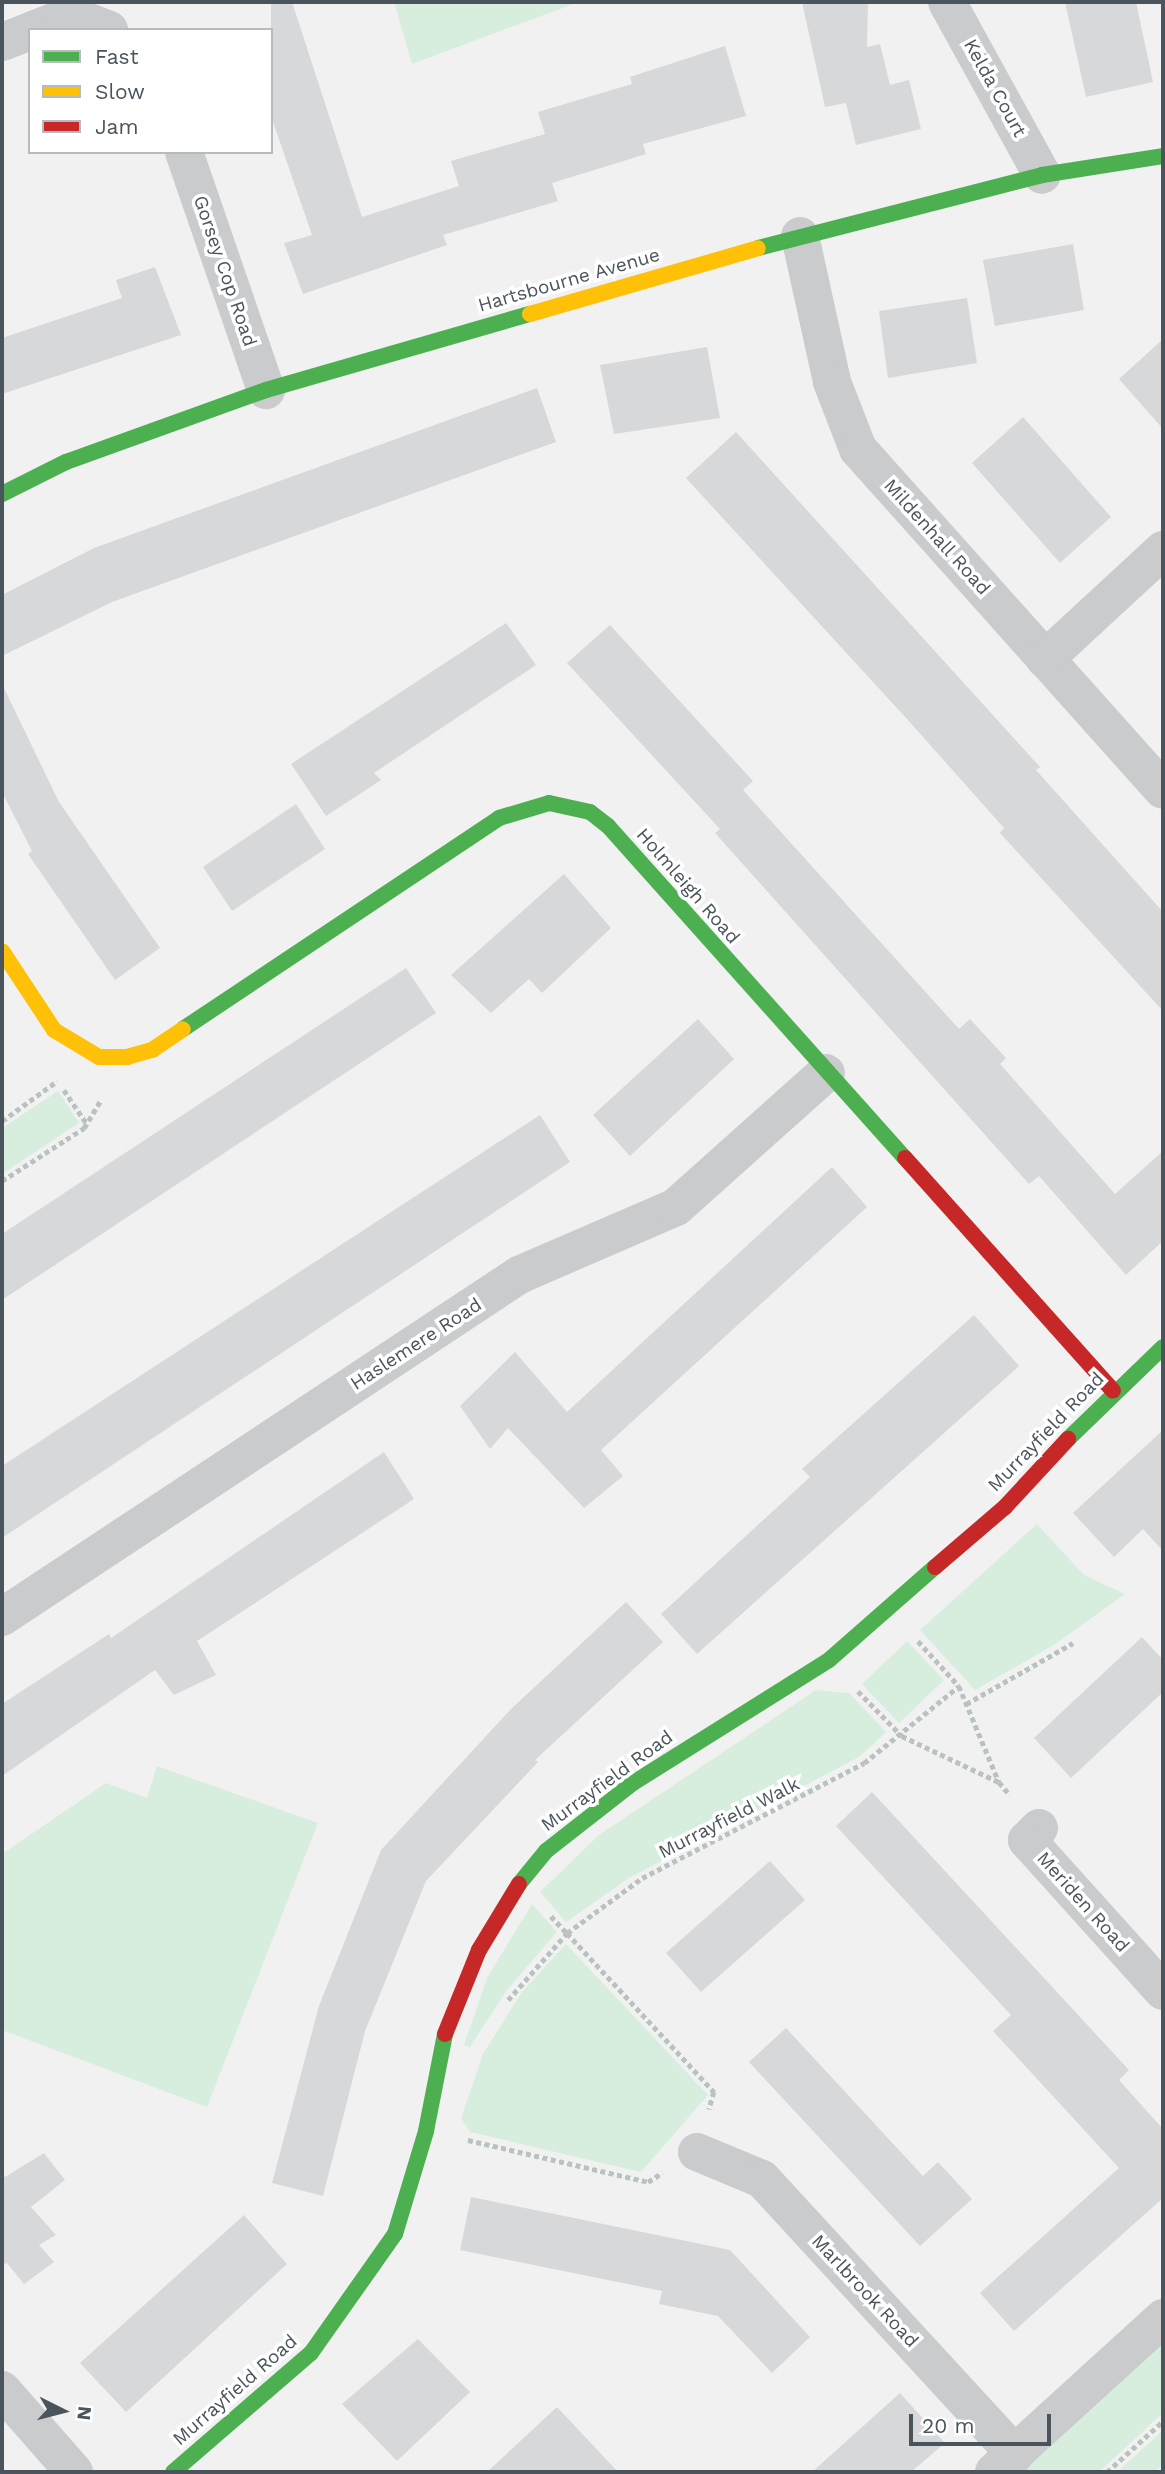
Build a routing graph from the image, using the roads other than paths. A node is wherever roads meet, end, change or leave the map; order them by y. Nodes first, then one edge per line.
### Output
1 (947, 2) edge
2 (36, 28) edge
3 (104, 28) edge
4 (28, 31) edge
5 (2, 41) edge
6 (185, 154) edge
7 (1163, 156) edge
8 (1042, 175) junction
9 (800, 236) junction
10 (265, 390) junction
11 (2, 494) edge
12 (1163, 550) edge
13 (1045, 659) junction
14 (1163, 790) edge
15 (2, 951) edge
16 (826, 1073) junction
17 (1163, 1347) edge
18 (1112, 1391) junction
19 (2, 1617) edge
20 (1039, 1828) road end
21 (1163, 1991) edge
22 (697, 2152) road end
23 (1163, 2318) edge
24 (2, 2390) edge
25 (1005, 2463) edge
26 (75, 2472) edge
27 (173, 2472) edge

1 - 8 street, Kelda Court
2 - 3 street
4 - 5 street
6 - 10 street, Gorsey Cop Road
7 - 8 street, Hartsbourne Avenue
8 - 9 street, Hartsbourne Avenue
9 - 10 street, Hartsbourne Avenue
9 - 13 street, Mildenhall Road
10 - 11 street, Hartsbourne Avenue
12 - 13 street
13 - 14 street, Mildenhall Road
15 - 16 street, Holmleigh Road
16 - 18 street, Holmleigh Road
16 - 19 street, Haslemere Road
17 - 18 street, Murrayfield Road
18 - 27 street, Murrayfield Road
20 - 21 street, Meriden Road
22 - 25 street, Marlbrook Road
23 - 25 street
24 - 26 street

